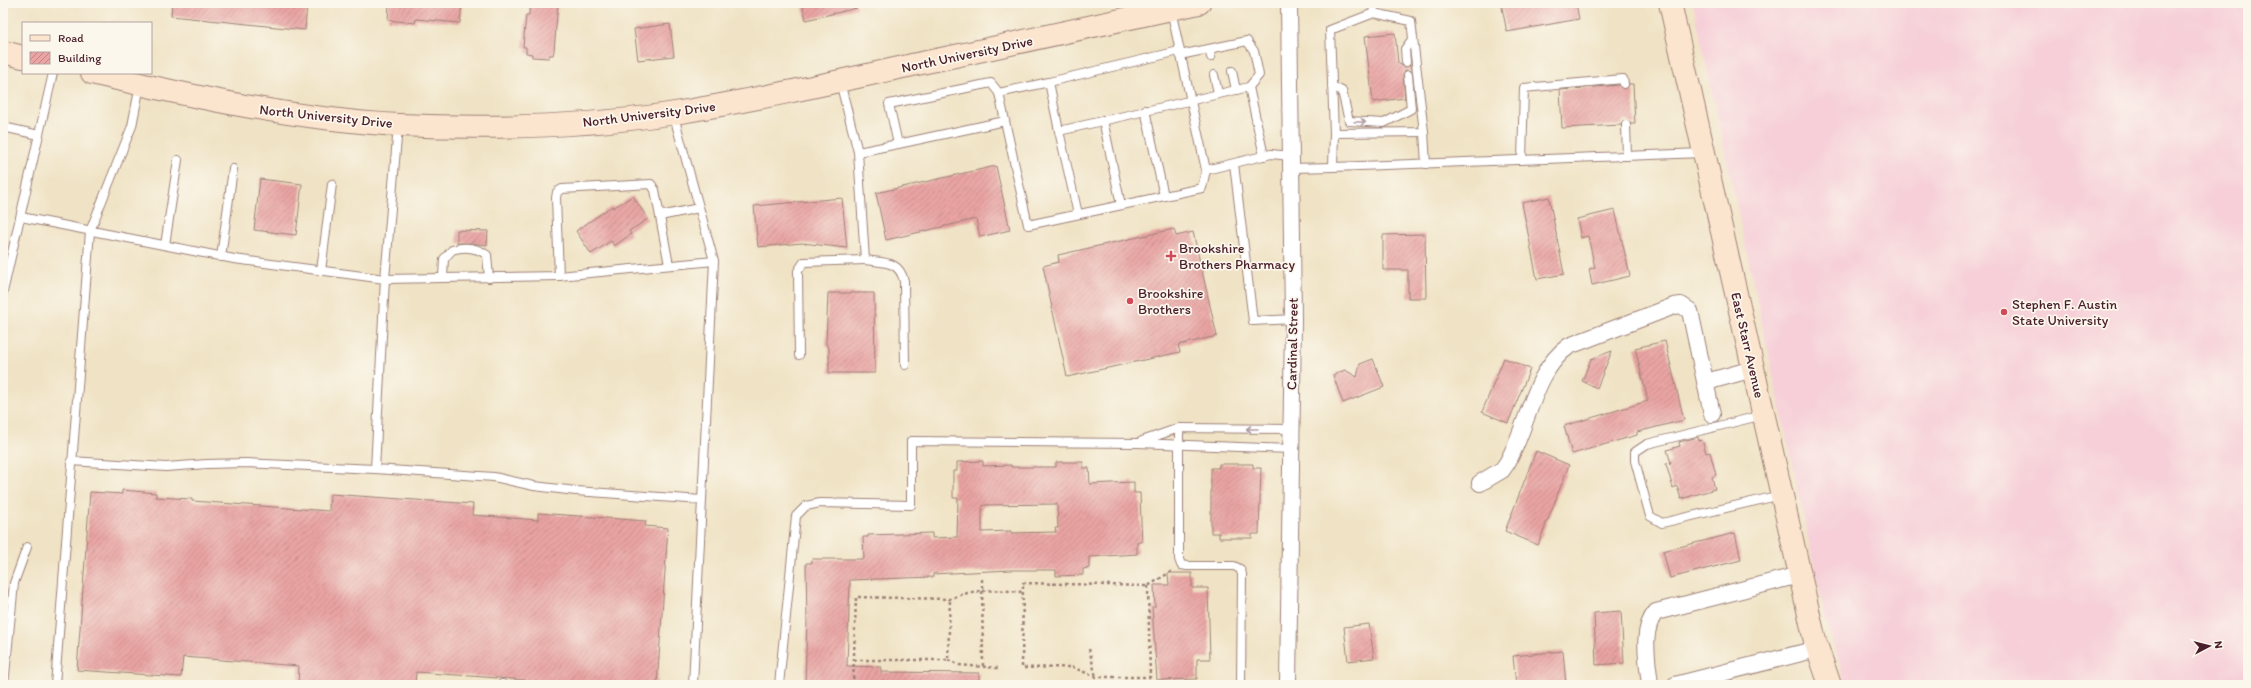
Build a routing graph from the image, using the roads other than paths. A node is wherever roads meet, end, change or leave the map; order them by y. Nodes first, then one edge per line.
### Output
1 (1199, 3) edge
2 (1289, 3) edge
3 (1373, 3) edge
4 (1670, 3) edge
5 (1171, 9) junction
6 (1374, 13) junction
7 (1413, 38) junction
8 (3, 52) edge
9 (1180, 53) junction
10 (22, 57) edge
11 (1406, 62) dead end
12 (1232, 71) dead end
13 (53, 74) edge
14 (96, 74) edge
15 (1214, 75) dead end
16 (1408, 75) dead end
17 (840, 81) junction
18 (1049, 82) junction
19 (141, 84) junction
20 (1624, 84) dead end
21 (1332, 86) junction
22 (1249, 87) junction
23 (1236, 90) junction
24 (1218, 93) junction
25 (999, 94) junction
26 (1190, 99) junction
27 (1145, 110) junction
28 (673, 113) junction
29 (1103, 120) junction
30 (1005, 121) junction
31 (398, 125) junction
32 (1626, 125) dead end
33 (3, 127) edge
34 (1059, 131) junction
35 (1424, 132) junction
36 (1334, 133) junction
37 (39, 135) junction
38 (898, 144) junction
39 (858, 152) junction
40 (1704, 153) junction
41 (1264, 156) junction
42 (1626, 156) junction
43 (178, 160) dead end
44 (1522, 160) junction
45 (1292, 162) junction
46 (1234, 164) junction
47 (1426, 164) junction
48 (1333, 167) junction
49 (233, 169) dead end
50 (1206, 170) junction
51 (332, 184) dead end
52 (1164, 196) junction
53 (1121, 205) junction
54 (699, 208) junction
55 (1078, 214) junction
56 (660, 216) junction
57 (21, 217) junction
58 (90, 232) junction
59 (165, 245) junction
60 (221, 257) junction
61 (866, 260) junction
62 (714, 261) junction
63 (669, 266) junction
64 (321, 271) junction
65 (559, 276) junction
66 (442, 277) junction
67 (489, 278) junction
68 (385, 279) junction
69 (3, 292) edge
70 (1293, 319) junction
71 (798, 355) dead end
72 (905, 365) dead end
73 (1753, 369) junction
74 (1706, 382) junction
75 (1712, 414) dead end
76 (1764, 415) junction
77 (1179, 428) junction
78 (1291, 429) junction
79 (1138, 443) junction
80 (1179, 445) junction
81 (1291, 449) junction
82 (71, 461) junction
83 (375, 469) junction
84 (1480, 483) dead end
85 (1781, 494) junction
86 (702, 500) junction
87 (27, 548) dead end
88 (1800, 575) junction
89 (1817, 649) junction
90 (4, 685) edge
91 (55, 685) edge
92 (693, 685) edge
93 (779, 685) edge
94 (1242, 685) edge
95 (1288, 685) edge
96 (1650, 685) edge
97 (1675, 685) edge
98 (1830, 685) edge

1 - 5 main road, North University Drive
2 - 45 street, Cardinal Street
3 - 6 lane
4 - 40 main road, East Starr Avenue
5 - 9 lane
5 - 17 main road, North University Drive
6 - 7 lane
6 - 21 lane
7 - 11 lane
7 - 35 lane
8 - 10 main road
9 - 18 lane
9 - 22 lane
9 - 26 lane
12 - 23 lane
13 - 37 lane
14 - 19 main road, North University Drive
15 - 24 lane
21 -> 16 lane
17 - 28 main road, North University Drive
17 - 39 lane
18 - 25 lane
18 - 34 lane
19 - 31 main road, North University Drive
19 - 58 lane
20 - 44 lane
21 - 36 lane
22 - 23 lane
22 - 41 lane
23 - 24 lane
24 - 26 lane
25 - 30 lane
25 - 38 lane
26 - 27 lane
26 - 50 lane
27 - 29 lane
27 - 52 lane
28 - 31 main road, North University Drive
28 - 54 lane
29 - 34 lane
29 - 53 lane
30 - 38 lane
30 - 55 lane
31 - 68 lane
32 - 42 lane
33 - 37 lane
34 - 55 lane
35 - 36 lane
35 - 47 lane
36 - 48 lane
37 - 57 lane
38 - 39 lane
39 - 61 lane
40 - 42 lane
40 - 73 main road, East Starr Avenue
41 - 45 lane
41 - 46 lane
42 - 44 lane
43 - 59 lane
44 - 47 lane
45 - 48 lane
45 - 70 street, Cardinal Street
46 - 50 lane
46 - 70 lane
47 - 48 lane
49 - 60 lane
50 - 52 lane
51 - 64 lane
52 - 53 lane
53 - 55 lane
54 - 56 lane
54 - 62 lane
56 - 63 lane
56 - 65 lane
57 - 58 lane
57 - 69 lane
58 - 59 lane
58 - 82 lane
59 - 60 lane
60 - 64 lane
61 - 71 lane
61 - 72 lane
62 - 63 lane
62 - 86 lane
63 - 65 lane
64 - 68 lane
65 - 67 lane
66 - 67 lane
66 - 67 lane
66 - 68 lane
68 - 83 lane
70 - 78 street, Cardinal Street
73 - 74 street
73 - 76 main road, East Starr Avenue
74 - 75 street
74 - 84 street
76 - 85 main road, East Starr Avenue
76 - 85 lane
78 -> 77 lane
77 - 79 lane
77 - 80 lane
78 - 81 street, Cardinal Street
79 - 80 lane
79 - 93 lane
80 - 81 lane
80 - 94 lane
81 - 95 street, Cardinal Street
82 - 83 lane
82 - 91 lane
83 - 86 lane
85 - 88 main road, East Starr Avenue
86 - 92 lane
87 - 90 lane
88 - 89 main road, East Starr Avenue
88 - 96 street
89 - 97 street
89 - 98 main road, East Starr Avenue

